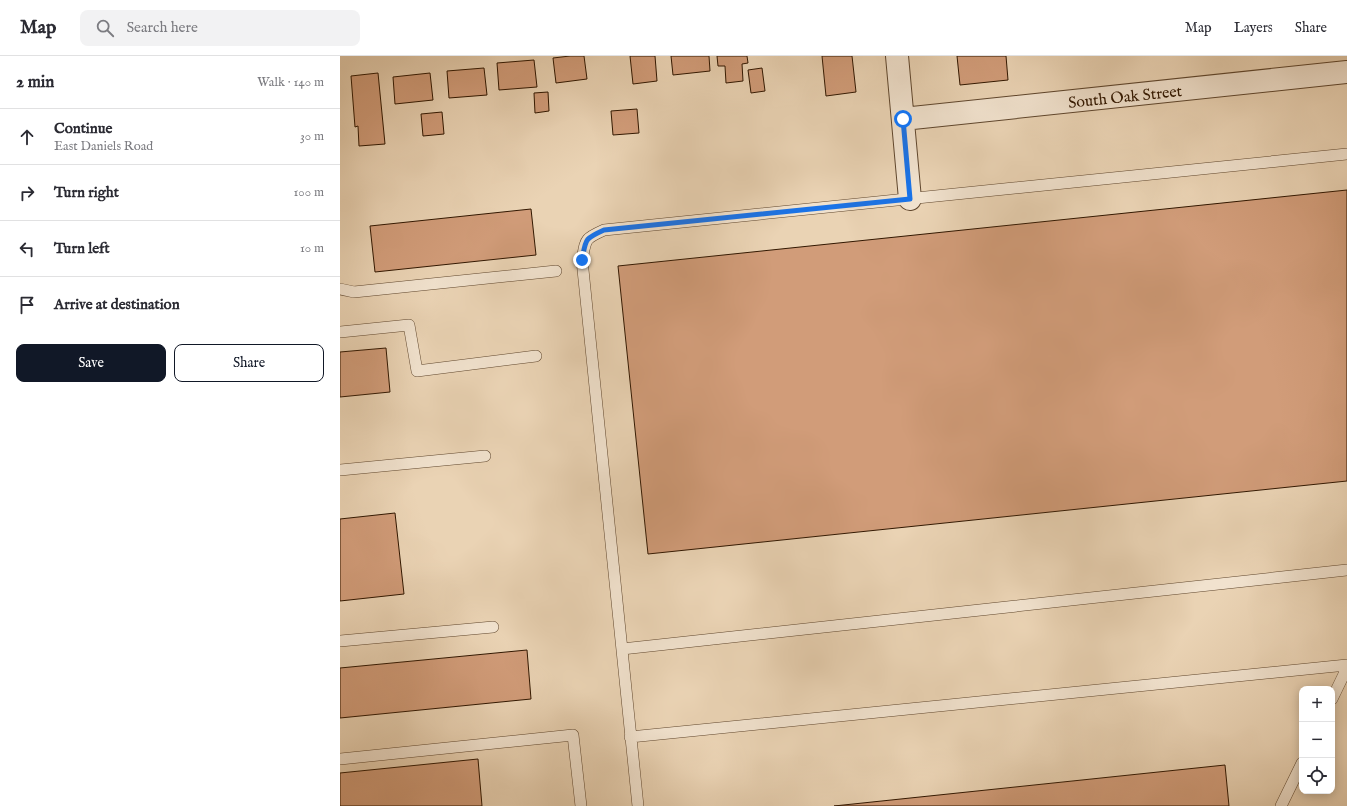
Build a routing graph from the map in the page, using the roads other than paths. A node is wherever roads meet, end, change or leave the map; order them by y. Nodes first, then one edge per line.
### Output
1 (897, 56) edge
2 (1347, 72) edge
3 (903, 119) junction
4 (1347, 154) edge
5 (910, 199) junction
6 (556, 271) dead end
7 (340, 289) edge
8 (340, 332) edge
9 (536, 356) dead end
10 (485, 456) dead end
11 (340, 470) edge
12 (1347, 570) edge
13 (493, 627) dead end
14 (340, 641) edge
15 (622, 649) junction
16 (1347, 667) edge
17 (1335, 693) edge
18 (630, 736) junction
19 (340, 759) edge
20 (1299, 768) edge
21 (581, 806) edge
22 (638, 806) edge
23 (1281, 806) edge

1 - 3 street
2 - 3 street, South Oak Street
3 - 5 street
4 - 5 lane
5 - 15 lane
6 - 7 lane
8 - 9 lane
10 - 11 lane
12 - 15 lane
13 - 14 lane
15 - 18 lane
16 - 17 lane
16 - 18 lane
18 - 22 lane
19 - 21 lane
20 - 23 lane

